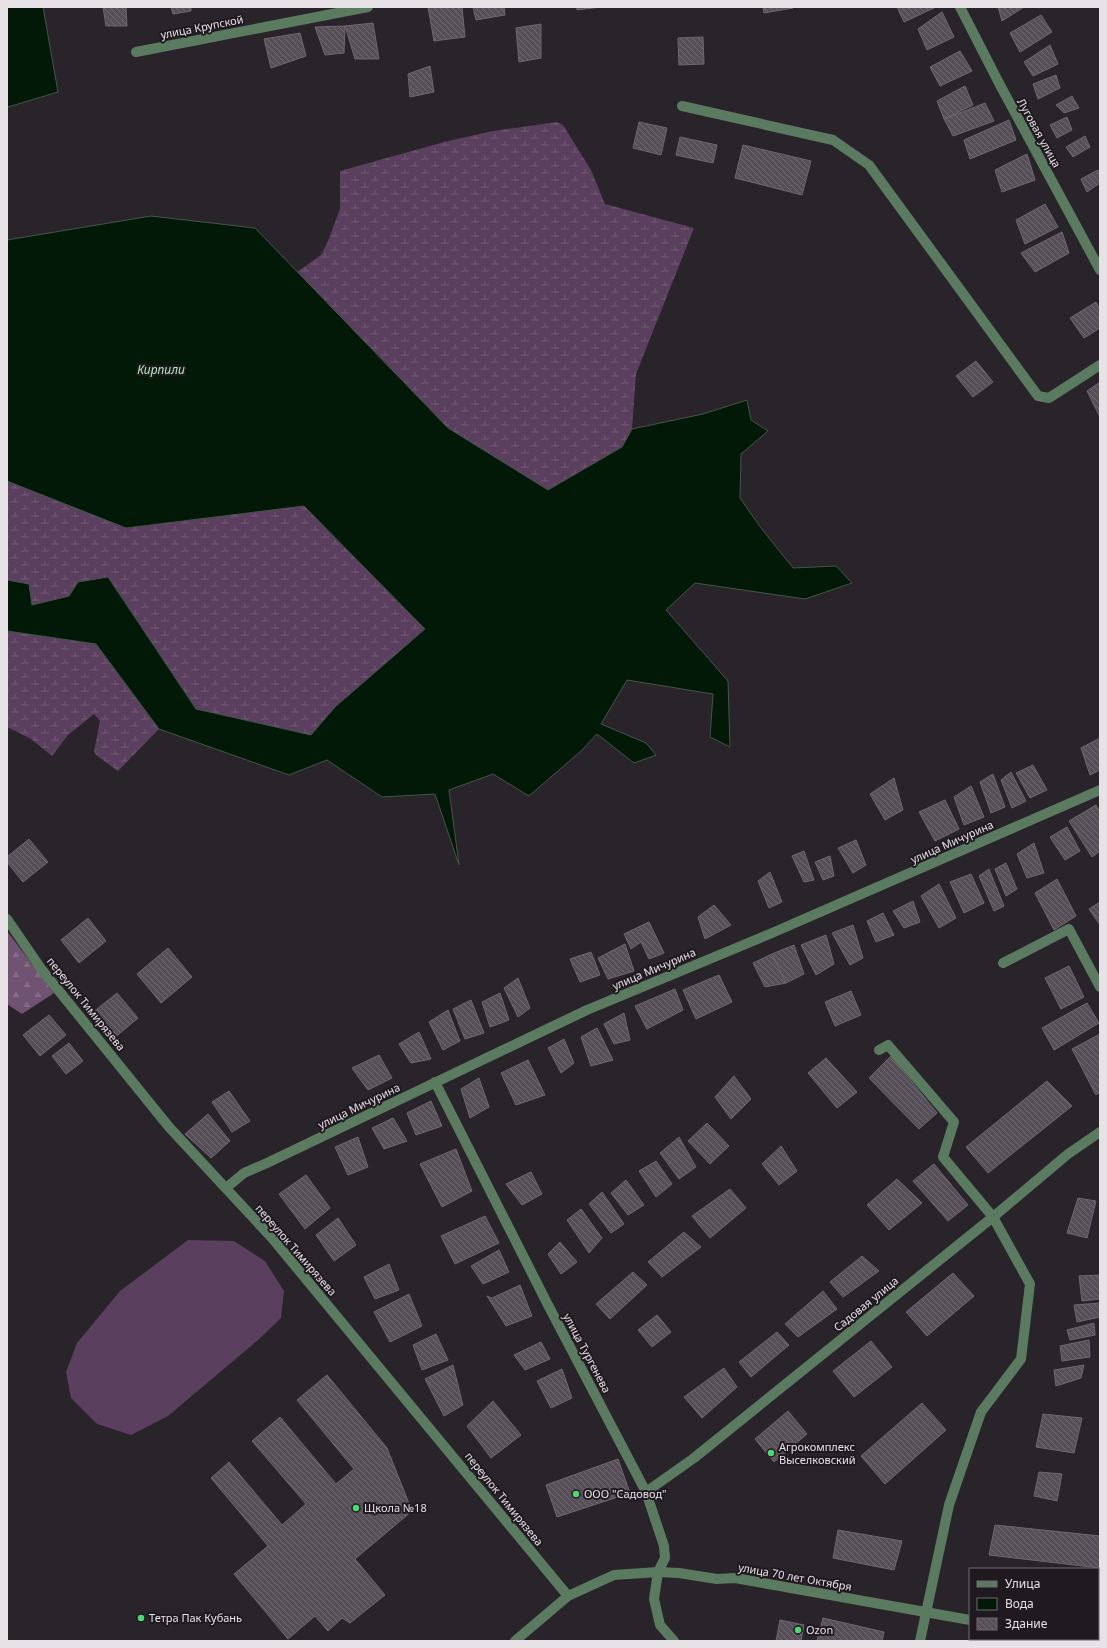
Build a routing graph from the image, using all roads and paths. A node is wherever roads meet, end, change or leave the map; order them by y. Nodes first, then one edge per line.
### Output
1 (368, 7) edge
2 (960, 7) edge
3 (136, 52) dead end
4 (682, 106) dead end
5 (1100, 270) edge
6 (1100, 365) edge
7 (1100, 790) edge
8 (7, 919) edge
9 (1003, 963) dead end
10 (1100, 987) edge
11 (879, 1050) dead end
12 (435, 1082) junction
13 (1100, 1132) edge
14 (226, 1188) junction
15 (993, 1217) junction
16 (646, 1492) junction
17 (658, 1572) junction
18 (568, 1596) junction
19 (927, 1613) junction
20 (969, 1620) edge
21 (515, 1641) edge
22 (674, 1641) edge
23 (920, 1641) edge

1 - 3 street, улица Крупской
2 - 5 street, Луговая улица
4 - 6 street
7 - 12 street, улица Мичурина
8 - 14 street, переулок Тимирязева
9 - 10 street
11 - 15 street
12 - 14 street, улица Мичурина
12 - 16 street, улица Тургенева
13 - 15 street, Садовая улица
14 - 18 street, переулок Тимирязева
15 - 16 street, Садовая улица
15 - 19 street
16 - 17 street, улица Тургенева
17 - 18 street, улица 70 лет Октября
17 - 19 street, улица 70 лет Октября
17 - 22 street, улица Тургенева
18 - 21 street, улица 70 лет Октября
19 - 20 street, улица 70 лет Октября
19 - 23 street

